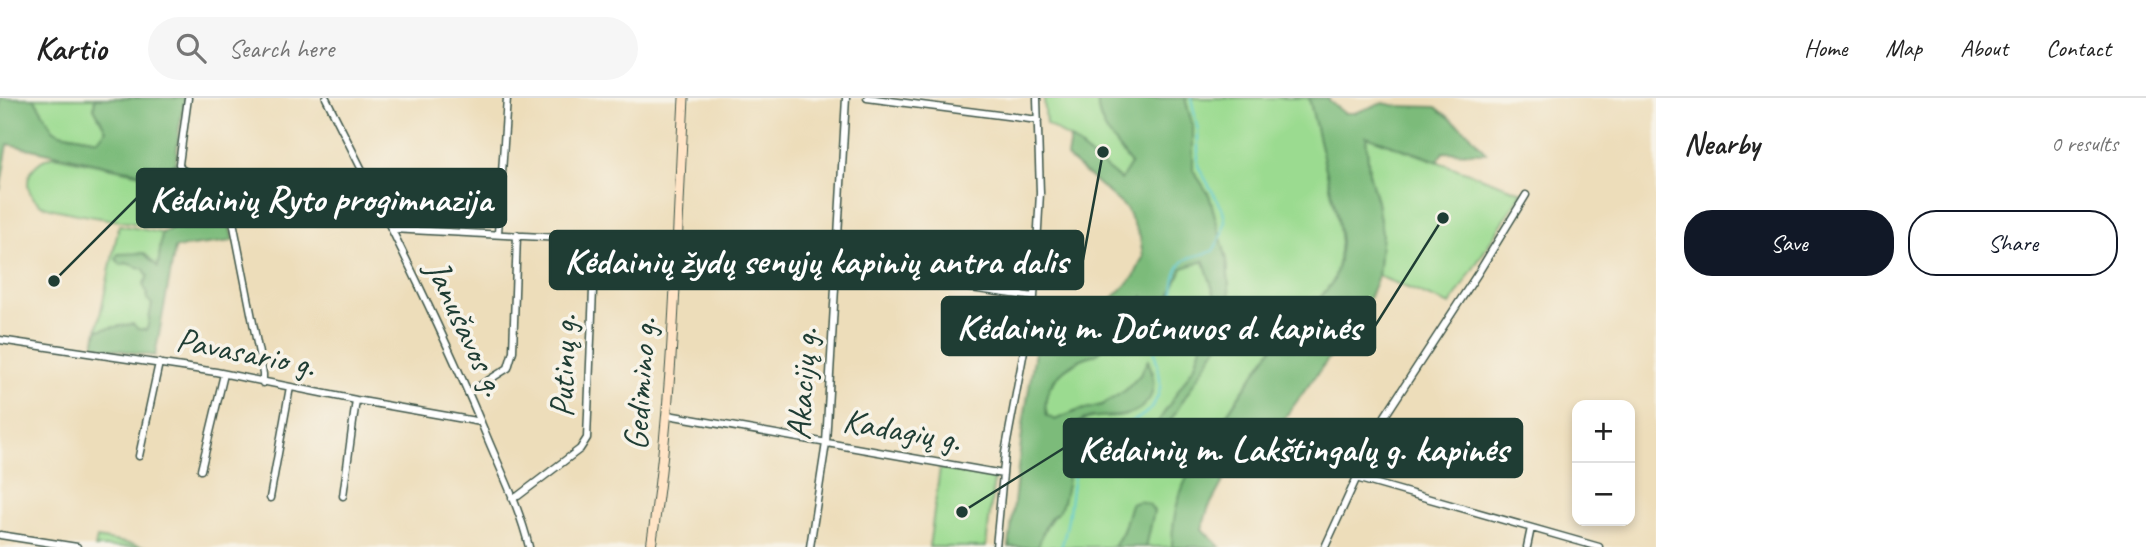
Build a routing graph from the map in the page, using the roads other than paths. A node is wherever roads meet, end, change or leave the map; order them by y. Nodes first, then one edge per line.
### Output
1 (188, 98) edge
2 (326, 98) edge
3 (507, 98) edge
4 (684, 98) edge
5 (846, 98) edge
6 (867, 98) edge
7 (1037, 98) edge
8 (1038, 120) junction
9 (1526, 195) dead end
10 (392, 229) junction
11 (498, 233) junction
12 (517, 235) junction
13 (594, 240) junction
14 (676, 245) junction
15 (836, 267) junction
16 (1034, 296) junction
17 (0, 340) edge
18 (159, 363) junction
19 (224, 374) junction
20 (263, 383) junction
21 (290, 387) junction
22 (468, 393) junction
23 (356, 400) junction
24 (668, 415) junction
25 (481, 422) junction
26 (826, 443) junction
27 (139, 456) dead end
28 (201, 470) dead end
29 (1003, 474) junction
30 (1356, 478) junction
31 (343, 496) dead end
32 (270, 498) dead end
33 (512, 498) junction
34 (1531, 528) junction
35 (0, 535) edge
36 (77, 547) edge
37 (529, 547) edge
38 (651, 547) edge
39 (810, 547) edge
40 (996, 547) edge
41 (1325, 547) edge
42 (1527, 547) edge
43 (1599, 547) edge

1 - 20 street
2 - 10 street, Janušavos g.
3 - 11 street
4 - 14 main road, Gedimino g.
5 - 15 street, Akacijų g.
6 - 8 street
7 - 8 street
8 - 16 street
9 - 30 street
10 - 11 street
10 - 22 street, Janušavos g.
11 - 12 street
12 - 13 street
12 - 22 street
13 - 14 street
13 - 33 street, Putinų g.
14 - 15 street
14 - 24 main road, Gedimino g.
15 - 16 street
15 - 26 street, Akacijų g.
16 - 29 street
17 - 18 street, Pavasario g.
18 - 19 street, Pavasario g.
18 - 27 street
19 - 20 street, Pavasario g.
19 - 28 street
20 - 21 street, Pavasario g.
21 - 23 street, Pavasario g.
21 - 32 street
22 - 25 street, Janušavos g.
23 - 25 street, Pavasario g.
23 - 31 street
24 - 26 street, Kadagių g.
24 - 38 main road, Gedimino g.
25 - 33 street, Janušavos g.
26 - 29 street, Kadagių g.
26 - 39 street, Akacijų g.
29 - 40 street
30 - 34 street
30 - 41 street
33 - 37 street, Janušavos g.
34 - 42 street
34 - 43 street
35 - 36 street

